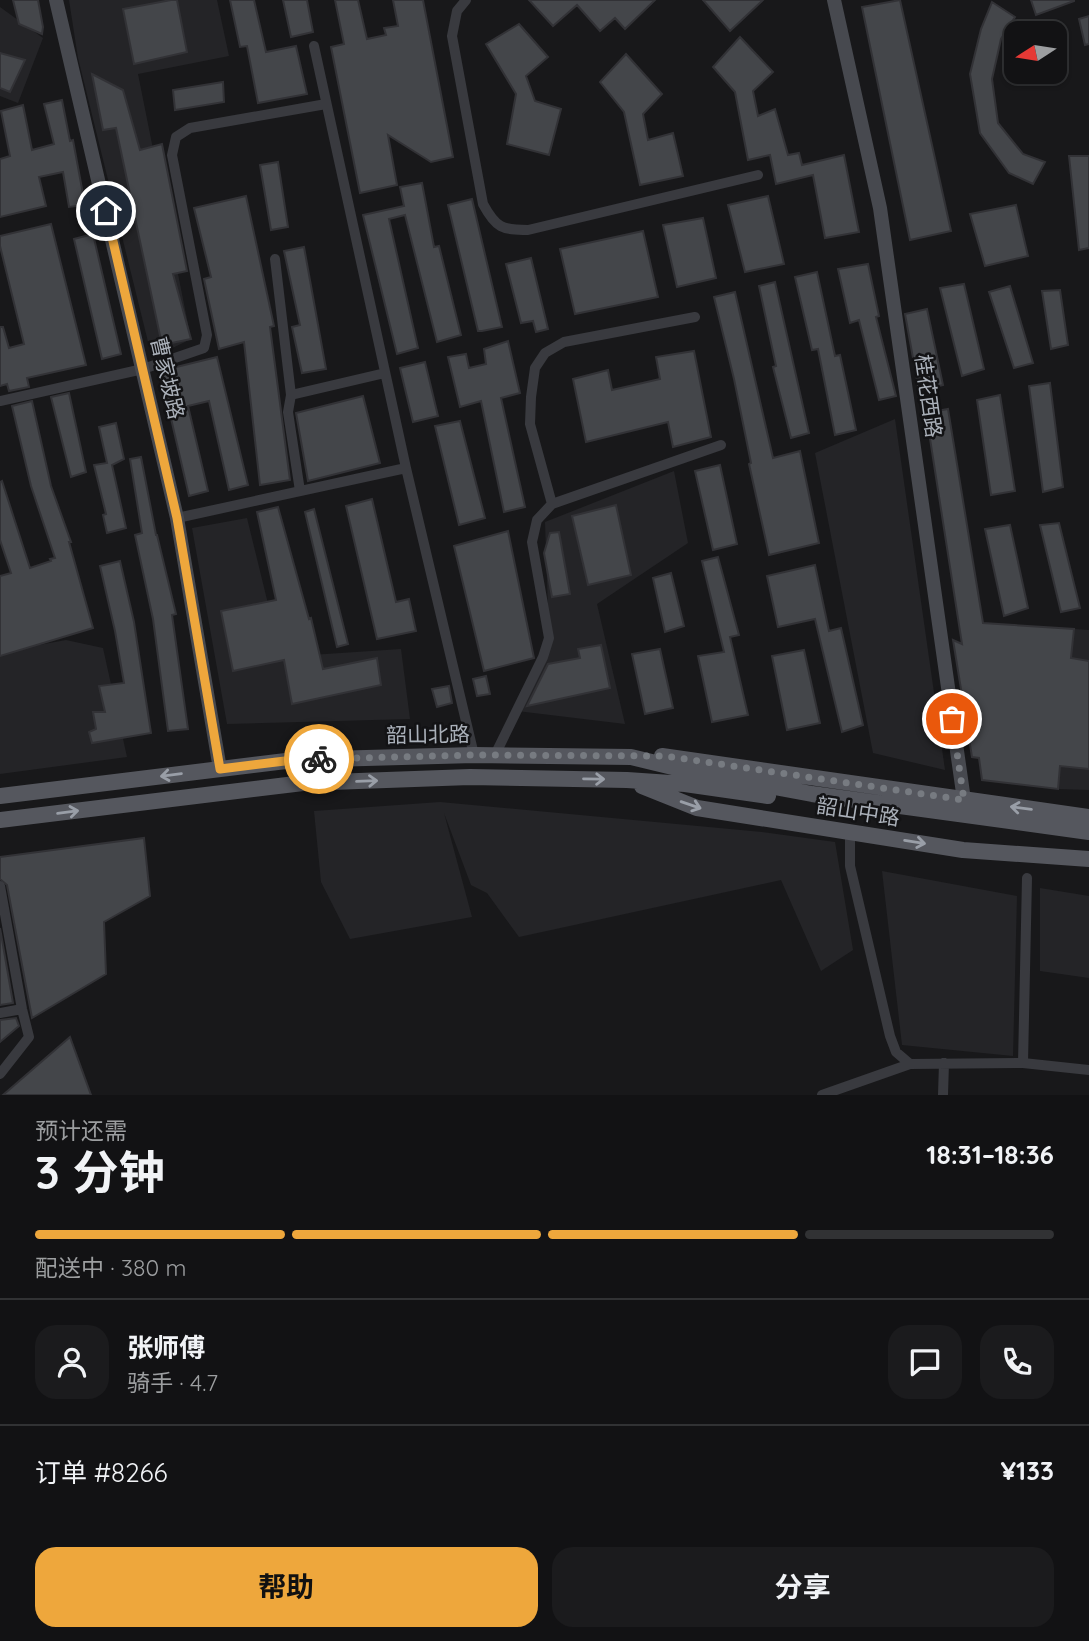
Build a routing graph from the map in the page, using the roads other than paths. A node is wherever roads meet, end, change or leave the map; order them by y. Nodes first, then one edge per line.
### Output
1 (55, 0) edge
2 (467, 0) edge
3 (834, 0) edge
4 (314, 46) dead end
5 (326, 104) junction
6 (758, 176) dead end
7 (275, 259) dead end
8 (695, 317) dead end
9 (143, 369) junction
10 (385, 373) junction
11 (291, 395) junction
12 (0, 401) edge
13 (721, 445) dead end
14 (406, 468) junction
15 (300, 491) junction
16 (552, 504) junction
17 (177, 518) junction
18 (474, 755) junction
19 (495, 755) junction
20 (631, 757) junction
21 (220, 769) junction
22 (687, 778) junction
23 (627, 780) junction
24 (0, 796) edge
25 (964, 800) junction
26 (1089, 817) edge
27 (0, 820) edge
28 (850, 832) junction
29 (1089, 832) edge
30 (1089, 840) edge
31 (1089, 859) edge
32 (1027, 878) dead end
33 (0, 886) edge
34 (22, 1009) junction
35 (0, 1013) edge
36 (943, 1063) junction
37 (1023, 1063) junction
38 (910, 1064) junction
39 (1089, 1070) edge
40 (0, 1074) edge
41 (822, 1095) edge
42 (943, 1095) edge

1 - 9 street, 曹家坡路
2 - 6 street
3 - 25 street, 桂花西路
4 - 5 street
5 - 9 street
5 - 10 street
7 - 11 street
8 - 16 street
9 - 12 street
9 - 17 street, 曹家坡路
10 - 11 street
10 - 14 street
11 - 15 street
13 - 16 street
14 - 15 street
14 - 18 street
15 - 17 street
16 - 19 street
17 - 21 street, 曹家坡路
18 - 19 main road, 韶山北路
18 - 21 main road, 韶山北路
19 - 20 main road, 韶山北路
20 - 22 main road, 韶山北路
20 - 25 main road, 韶山中路
21 -> 24 main road, 韶山北路
22 - 23 main road, 韶山北路
22 - 29 main road, 韶山中路
22 - 30 main road, 韶山中路
27 -> 23 main road, 韶山北路
23 -> 28 main road, 韶山中路
26 -> 25 main road, 韶山中路
28 -> 31 main road, 韶山中路
28 - 38 street
32 - 37 street
33 - 34 street
34 - 35 street
34 - 40 street
36 - 37 street
36 - 38 street
36 - 42 street
37 - 39 street
38 - 41 street

